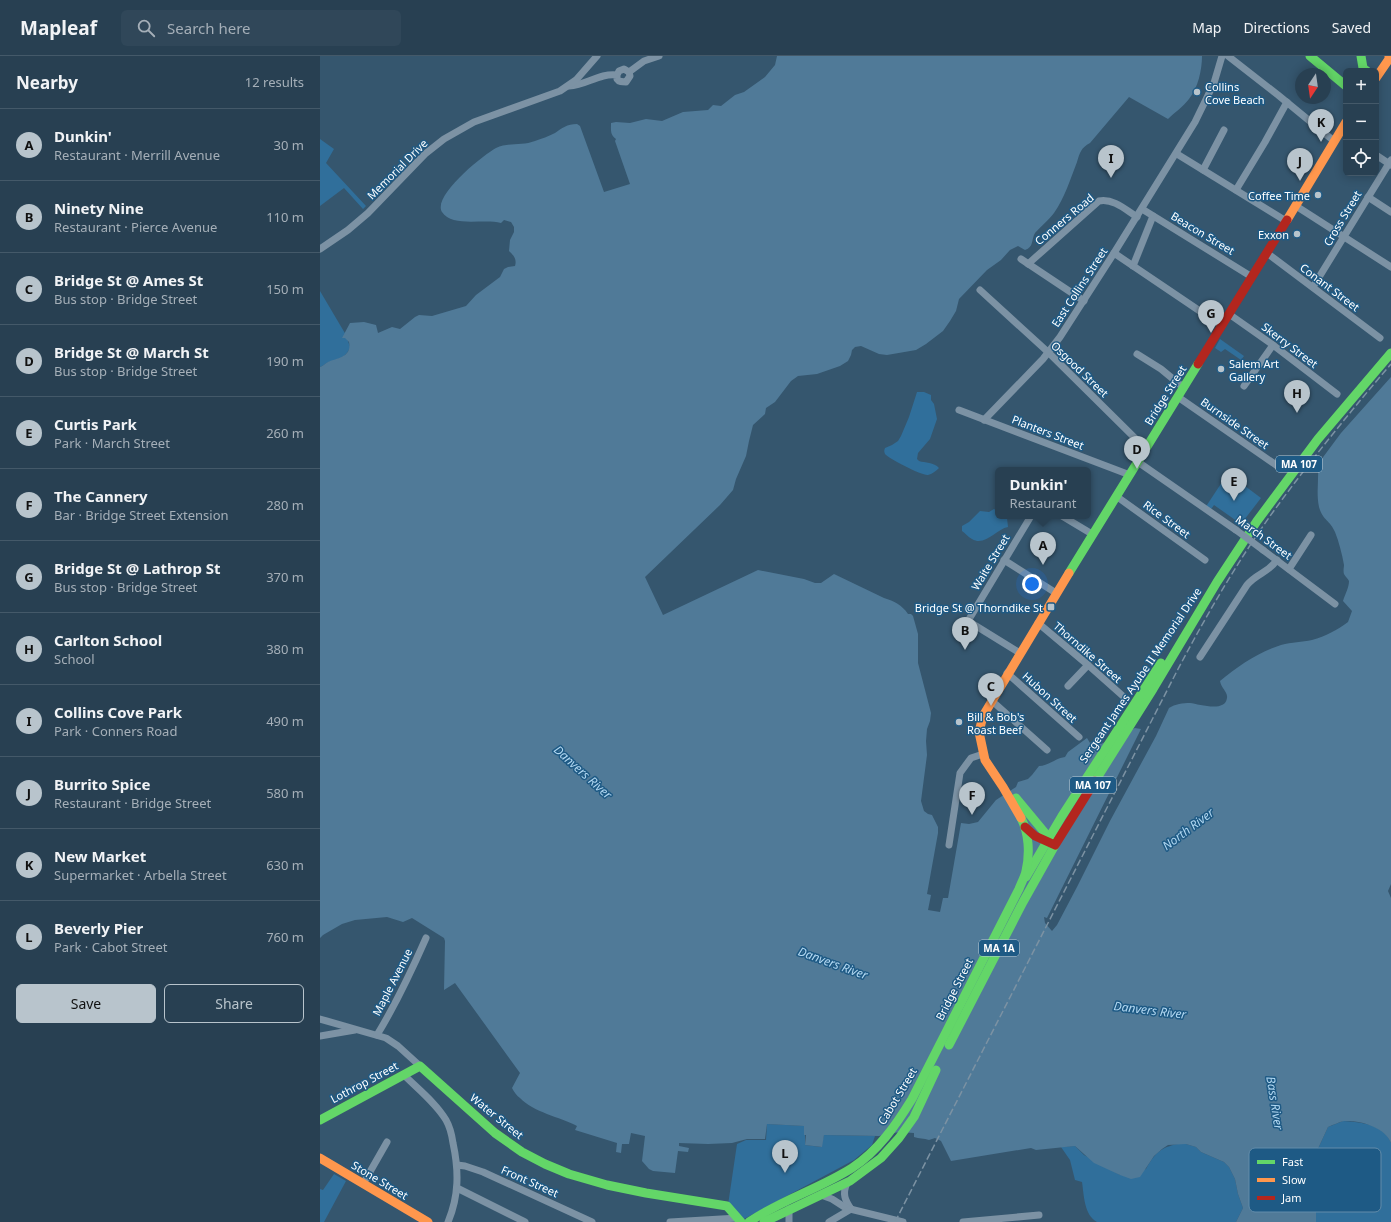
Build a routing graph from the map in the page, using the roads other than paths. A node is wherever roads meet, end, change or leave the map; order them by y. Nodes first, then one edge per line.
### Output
1 (597, 56) edge
2 (659, 56) edge
3 (1222, 56) edge
4 (1228, 56) edge
5 (1310, 56) edge
6 (1361, 56) edge
7 (1383, 56) edge
8 (1389, 56) edge
9 (1365, 68) edge
10 (1378, 68) edge
11 (1379, 71) edge
12 (1343, 84) edge
13 (568, 86) junction
14 (1287, 102) junction
15 (1224, 130) dead end
16 (1343, 134) edge
17 (1334, 141) junction
18 (1177, 154) junction
19 (1379, 156) edge
20 (1390, 162) edge
21 (1203, 170) junction
22 (1236, 190) junction
23 (1368, 197) junction
24 (1296, 206) junction
25 (1142, 209) junction
26 (1391, 212) edge
27 (1153, 216) junction
28 (1137, 217) junction
29 (1286, 221) junction
30 (1344, 237) junction
31 (320, 250) edge
32 (1114, 253) junction
33 (1267, 253) junction
34 (1133, 266) junction
35 (1391, 267) edge
36 (1252, 277) junction
37 (1313, 287) junction
38 (980, 290) dead end
39 (1084, 301) junction
40 (1229, 314) junction
41 (1222, 326) junction
42 (1380, 338) dead end
43 (1273, 345) junction
44 (1048, 353) junction
45 (1391, 353) edge
46 (1137, 354) dead end
47 (1244, 386) dead end
48 (1184, 388) junction
49 (1336, 394) dead end
50 (1178, 397) junction
51 (960, 410) dead end
52 (984, 420) junction
53 (1146, 449) junction
54 (1138, 462) junction
55 (1278, 467) dead end
56 (1130, 475) junction
57 (1116, 496) junction
58 (1030, 519) edge
59 (1067, 519) edge
60 (1092, 534) junction
61 (1311, 535) dead end
62 (1004, 560) junction
63 (1205, 560) dead end
64 (1277, 560) junction
65 (1290, 569) junction
66 (1056, 593) junction
67 (1335, 604) dead end
68 (1038, 623) junction
69 (1020, 653) junction
70 (1200, 657) dead end
71 (1088, 665) junction
72 (1007, 673) junction
73 (1068, 686) dead end
74 (1124, 697) dead end
75 (991, 700) junction
76 (1127, 722) junction
77 (1079, 737) dead end
78 (1047, 750) dead end
79 (983, 754) junction
80 (1003, 787) junction
81 (1025, 826) junction
82 (1047, 840) junction
83 (949, 845) dead end
84 (1056, 846) junction
85 (1022, 883) junction
86 (426, 938) dead end
87 (320, 1019) edge
88 (357, 1030) junction
89 (377, 1035) junction
90 (320, 1036) edge
91 (941, 1051) junction
92 (420, 1066) junction
93 (404, 1075) junction
94 (320, 1120) edge
95 (387, 1142) dead end
96 (320, 1158) edge
97 (457, 1165) junction
98 (847, 1183) junction
99 (363, 1184) junction
100 (457, 1188) junction
101 (821, 1195) junction
102 (789, 1209) junction
103 (851, 1209) junction
104 (1039, 1214) dead end
105 (872, 1218) edge
106 (576, 1219) edge
107 (740, 1220) edge
108 (999, 1221) edge
109 (428, 1222) edge
110 (448, 1222) edge
111 (525, 1222) edge
112 (592, 1222) edge
113 (670, 1222) edge
114 (749, 1222) edge
115 (764, 1222) edge
116 (789, 1222) edge
117 (829, 1222) edge
118 (903, 1222) edge
119 (963, 1222) edge

1 - 13 street, Memorial Drive
2 - 13 street
3 - 18 street, East Collins Street
4 - 14 street
5 - 12 main road
6 - 9 main road
7 - 10 main road
8 - 11 main road
13 - 31 street, Memorial Drive
14 - 17 street
14 - 22 street
15 - 21 street
16 - 17 main road, Bridge Street / MA 1A
17 - 24 main road, Bridge Street / MA 1A
18 - 21 street
18 - 25 street, East Collins Street
19 - 20 street
20 - 23 street, Cross Street
21 - 22 street
22 - 29 street
23 - 26 street
23 - 30 street, Cross Street
24 - 29 main road, Bridge Street / MA 1A
24 - 30 street
25 - 27 street, Beacon Street
25 - 28 street, East Collins Street
27 - 34 street
27 - 36 street, Beacon Street
28 - 32 street, East Collins Street
28 - 39 street, Conners Road
29 - 33 main road, Bridge Street / MA 1A
30 - 35 street
30 - 37 street, Cross Street
32 - 34 street
32 - 39 street, East Collins Street
33 - 36 main road, Bridge Street / MA 1A
33 - 37 street, Conant Street
34 - 41 street
36 - 40 main road, Bridge Street / MA 1A
37 - 42 street, Conant Street
38 - 44 street, Osgood Street
39 - 44 street, East Collins Street
40 - 41 main road, Bridge Street / MA 1A
40 - 43 street, Skerry Street
41 - 48 main road, Bridge Street / MA 1A
43 - 47 street
43 - 49 street, Skerry Street
44 - 52 street, East Collins Street
44 - 53 street, Osgood Street
45 - 76 main road, Sergeant James Ayube II Memorial Drive / MA 107
46 - 48 street
48 - 50 main road, Bridge Street / MA 1A
50 - 53 main road, Bridge Street / MA 1A
50 - 55 street, Burnside Street
51 - 52 street, Planters Street
52 - 56 street, Planters Street
53 - 54 main road, Bridge Street / MA 1A
54 - 56 main road, Bridge Street / MA 1A
54 - 64 street, March Street, bridge
56 - 57 main road, Bridge Street / MA 1A
57 - 60 main road, Bridge Street / MA 1A
57 - 63 street, Rice Street
58 - 62 street, Waite Street
59 - 60 street
60 - 66 main road, Bridge Street / MA 1A
61 - 65 street
62 - 66 street
62 - 69 street, Waite Street
64 - 65 street, March Street
64 - 70 street
65 - 67 street, March Street
66 - 68 main road, Bridge Street / MA 1A
68 - 69 main road, Bridge Street / MA 1A
68 - 71 street, Thorndike Street
69 - 72 main road, Bridge Street / MA 1A
71 - 73 street
71 - 74 street, Thorndike Street
72 - 75 main road, Bridge Street / MA 1A
72 - 77 street, Hubon Street
75 - 78 street
75 - 79 main road, Bridge Street / MA 1A
76 - 82 main road, Sergeant James Ayube II Memorial Drive / MA 107
76 - 84 main road, Sergeant James Ayube II Memorial Drive / MA 107
79 - 80 main road, Bridge Street / MA 1A
79 - 83 street
80 - 81 main road, Bridge Street / MA 1A
80 - 82 main road, Bridge Street / MA 1A
81 - 82 main road, Bridge Street
81 - 85 main road, Bridge Street / MA 1A
82 - 84 main road, Bridge Street / MA 1A
82 - 85 main road, Sergeant James Ayube II Memorial Drive / MA 107
84 - 91 main road, Bridge Street / MA 1A
85 - 91 main road, Bridge Street / MA 1A
86 - 89 street, Maple Avenue
87 - 88 street, Water Street
88 - 89 street, Water Street
88 - 90 street
89 - 92 street, Water Street
91 - 98 main road, Cabot Street / MA 1A
91 - 114 main road, Cabot Street / MA 1A
92 - 93 main road, Lothrop Street
92 - 107 main road, Water Street
93 - 94 main road, Lothrop Street
93 - 97 street
95 - 99 street
96 - 99 main road, Stone Street
97 - 100 street
97 - 106 street, Front Street
98 - 101 main road, Cabot Street / MA 1A
98 - 103 street
99 - 109 main road, Stone Street
100 - 110 street
100 - 111 street
101 - 102 main road, Cabot Street / MA 1A
101 - 103 street
102 - 115 main road, Cabot Street / MA 1A
102 - 116 street
103 - 105 street
103 - 117 street
104 - 108 street
105 - 118 street
106 - 112 street, Front Street
107 - 113 street
108 - 119 street

